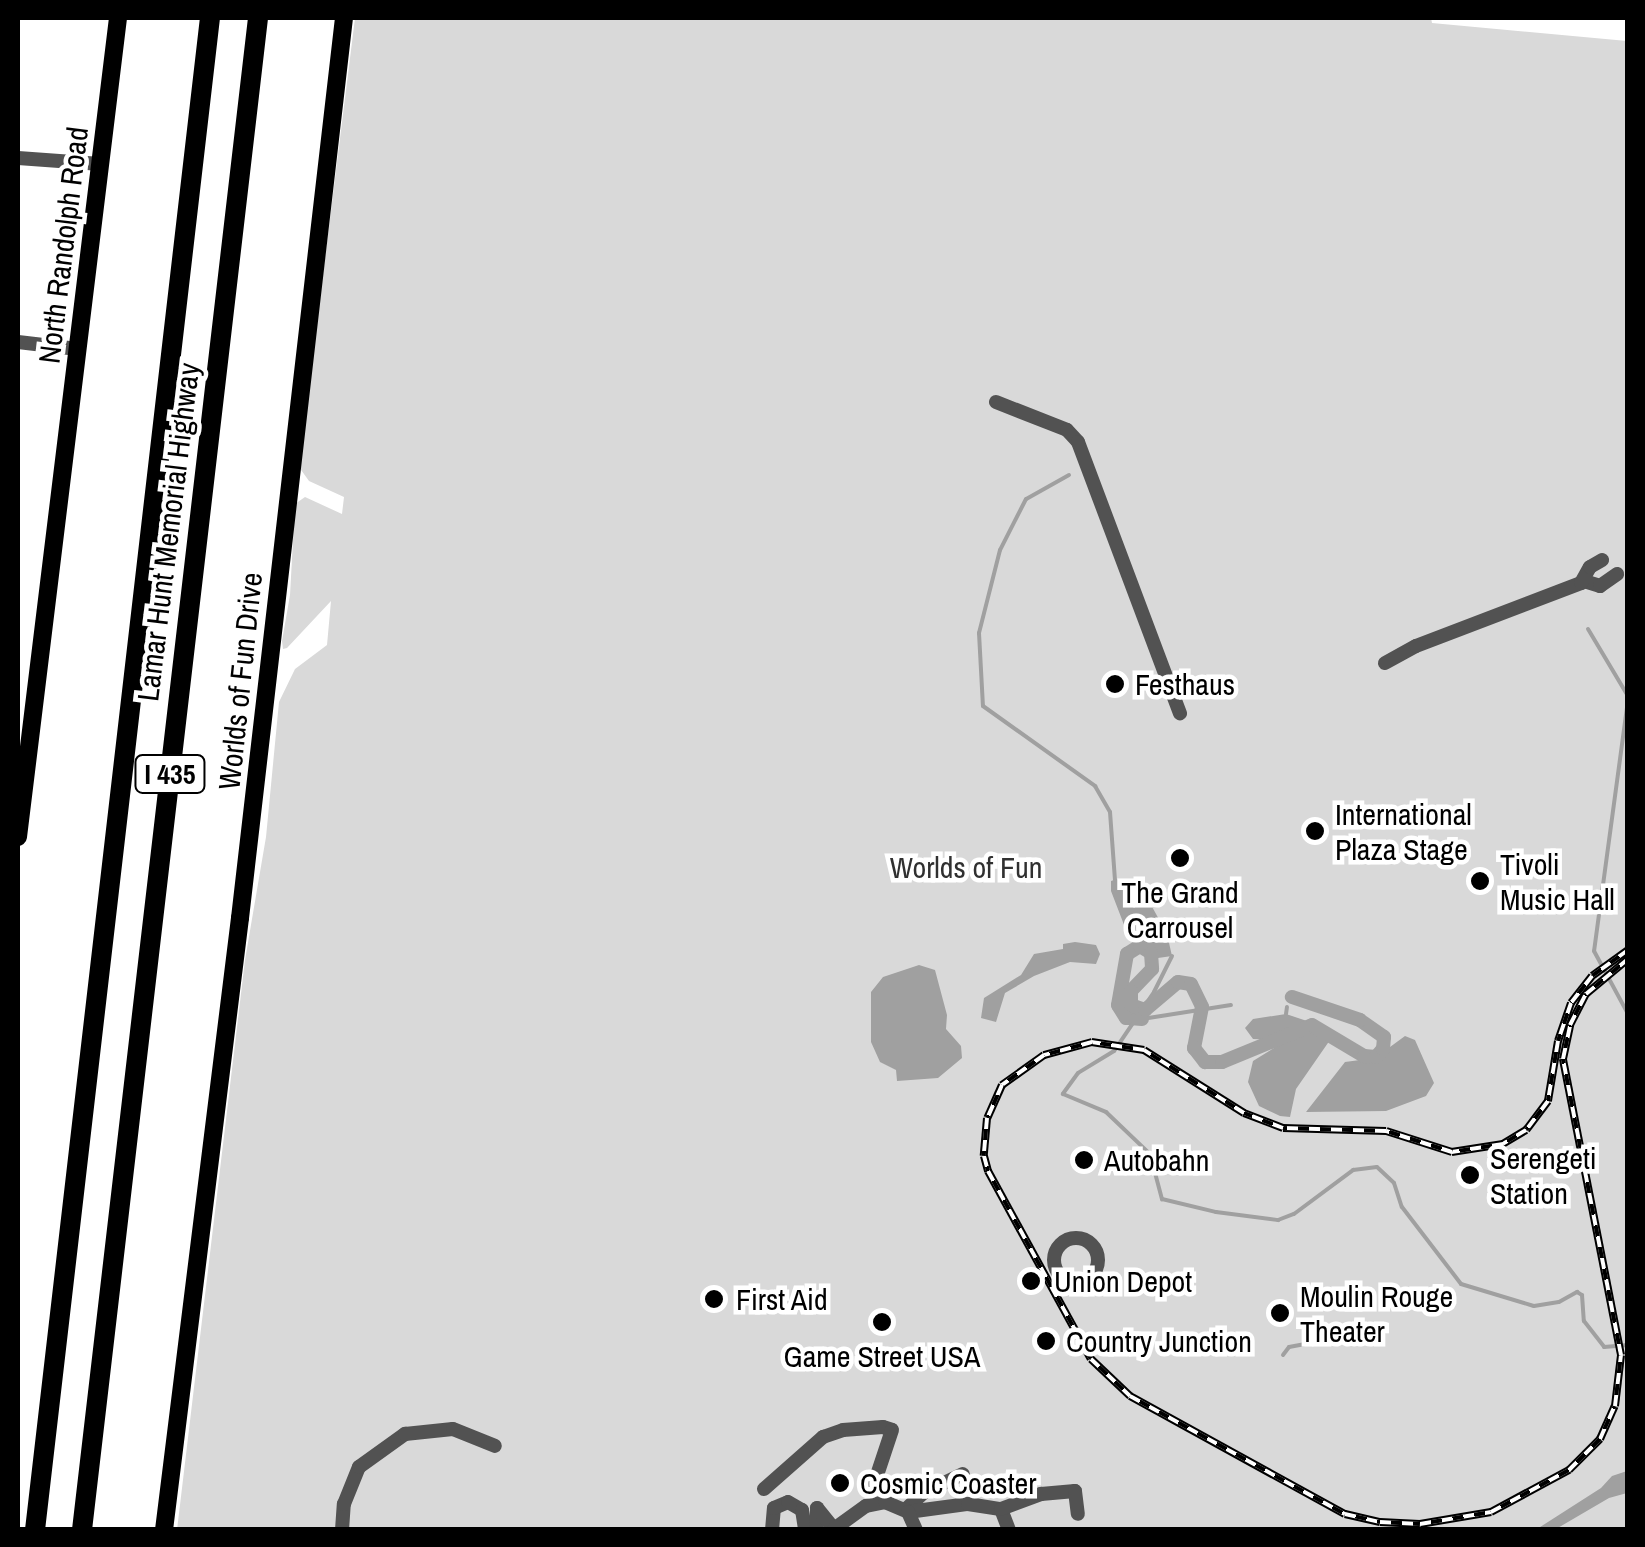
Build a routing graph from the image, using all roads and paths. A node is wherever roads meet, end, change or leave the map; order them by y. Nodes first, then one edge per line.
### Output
1 (117, 18) edge
2 (210, 18) edge
3 (258, 18) edge
4 (344, 18) edge
5 (18, 158) edge
6 (100, 164) junction
7 (18, 342) edge
8 (78, 348) junction
9 (996, 402) dead end
10 (1602, 560) dead end
11 (1617, 574) dead end
12 (1584, 581) junction
13 (1386, 663) dead end
14 (1180, 713) dead end
15 (18, 832) edge
16 (495, 1446) dead end
17 (963, 1474) dead end
18 (873, 1487) junction
19 (764, 1489) dead end
20 (885, 1502) junction
21 (866, 1506) junction
22 (1001, 1509) junction
23 (906, 1511) junction
24 (1078, 1514) dead end
25 (834, 1529) edge
26 (35, 1530) edge
27 (82, 1530) edge
28 (164, 1530) edge
29 (342, 1530) edge
30 (772, 1530) edge
31 (805, 1530) edge
32 (816, 1530) edge
33 (916, 1530) edge
34 (1009, 1530) edge

1 - 6 main road, North Randolph Road
2 - 26 highway, Lamar Hunt Memorial Highway / I 435
3 - 27 highway, Lamar Hunt Memorial Highway / I 435
4 - 28 main road, Worlds of Fun Drive
5 - 6 street
6 - 8 main road, North Randolph Road
7 - 8 street
8 - 15 main road, North Randolph Road
9 - 14 street
10 - 12 street
11 - 12 street
12 - 13 street
16 - 29 street
17 - 23 street
18 - 19 street
18 - 20 street
18 - 21 street
20 - 21 street
20 - 23 street
21 - 25 street
22 - 23 street
22 - 24 street
22 - 34 street
23 - 33 street
25 - 32 street
30 - 31 street

